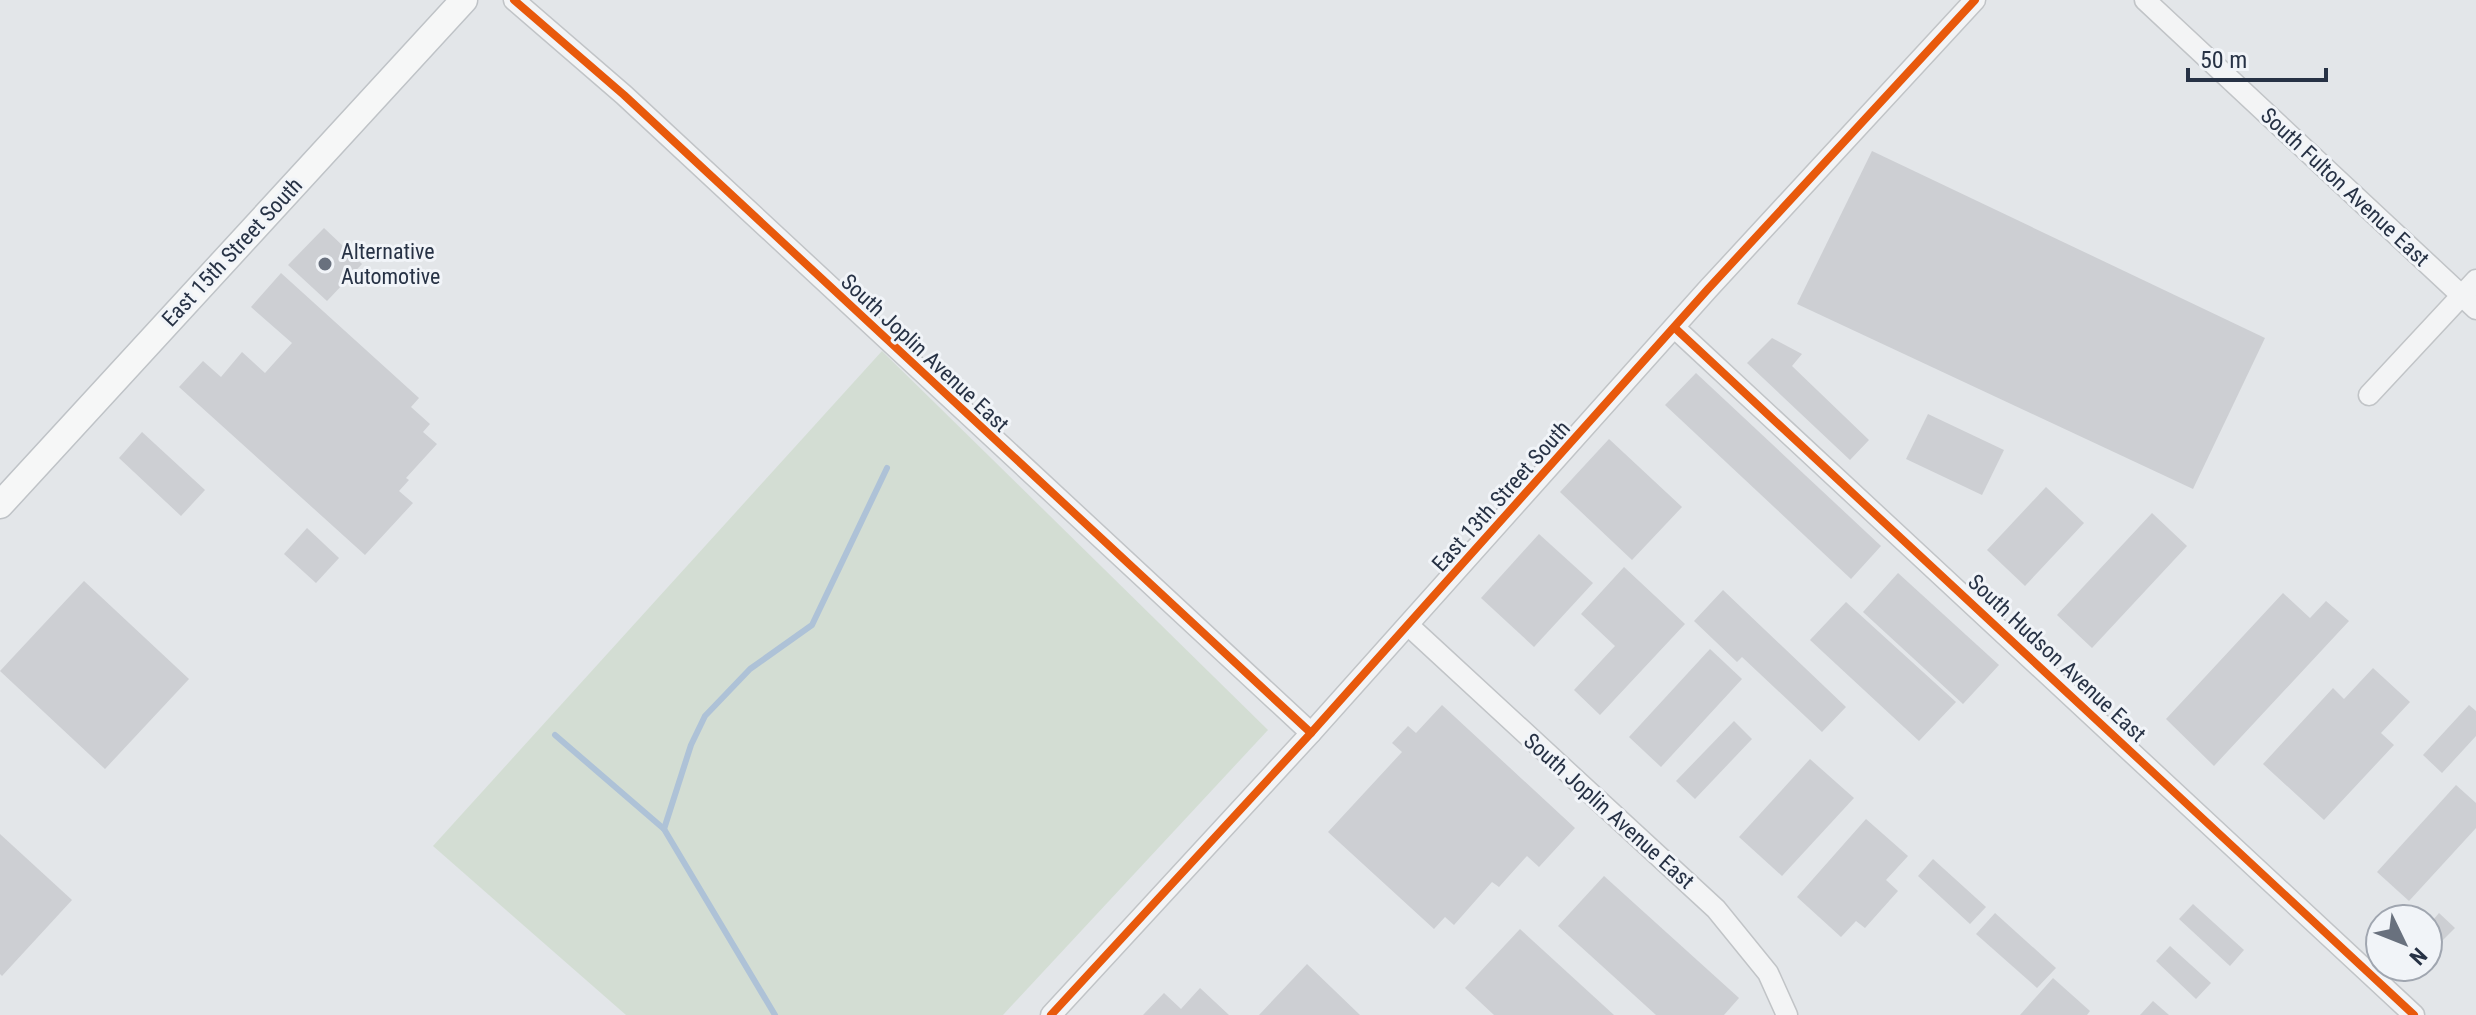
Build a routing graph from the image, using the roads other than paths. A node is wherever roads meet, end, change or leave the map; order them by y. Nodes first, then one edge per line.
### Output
1 (464, 0) edge
2 (514, 0) edge
3 (1975, 0) edge
4 (2145, 0) edge
5 (2476, 280) edge
6 (2469, 302) edge
7 (1676, 329) junction
8 (2369, 395) dead end
9 (0, 505) edge
10 (1408, 625) junction
11 (1311, 733) junction
12 (1051, 1015) edge
13 (1787, 1015) edge
14 (2414, 1015) edge

1 - 9 main road, East 15th Street South
2 - 11 street, South Joplin Avenue East
3 - 7 street, East 13th Street South
4 - 6 street, South Fulton Avenue East
5 - 6 street
6 - 8 street
7 - 10 street, East 13th Street South
7 - 14 street, South Hudson Avenue East
10 - 11 street, East 13th Street South
10 - 13 street, South Joplin Avenue East
11 - 12 street, East 13th Street South

